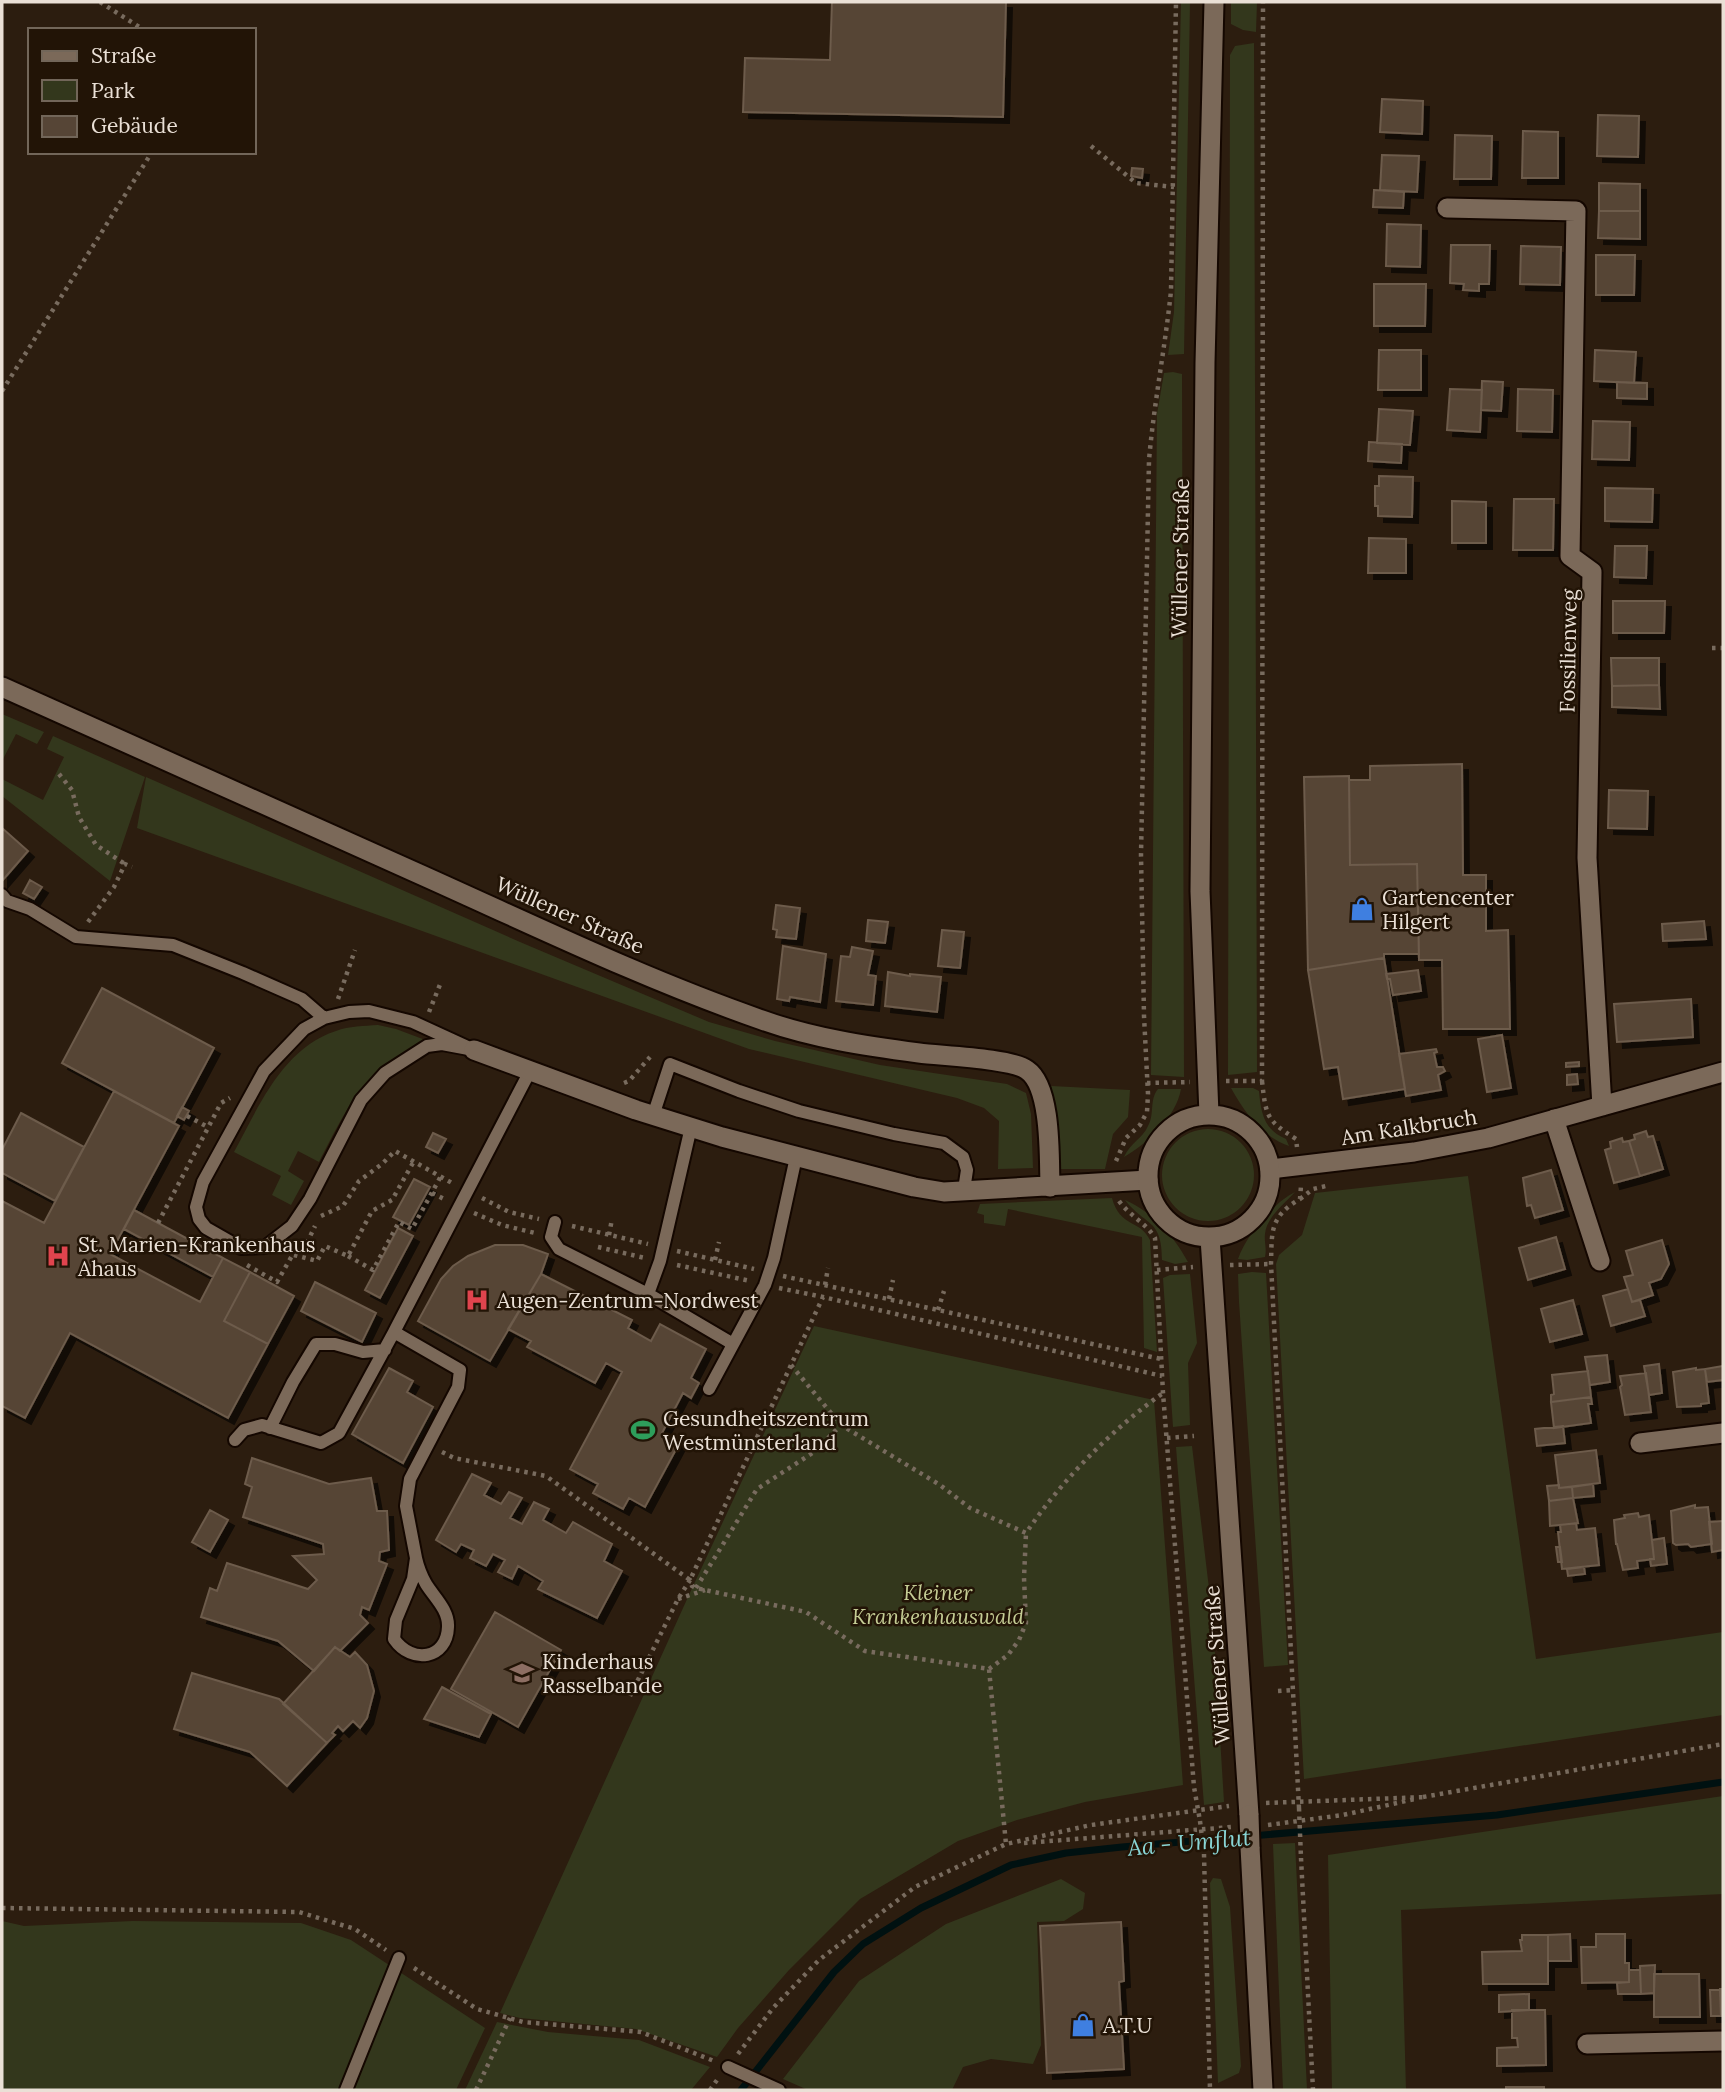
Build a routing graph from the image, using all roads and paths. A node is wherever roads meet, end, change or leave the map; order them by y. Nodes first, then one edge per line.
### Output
1 (100, 2) edge
2 (1176, 2) edge
3 (1214, 2) edge
4 (1263, 2) edge
5 (141, 28) edge
6 (1091, 146) dead end
7 (151, 154) edge
8 (1174, 187) junction
9 (1447, 208) dead end
10 (2, 391) edge
11 (1712, 648) dead end
12 (1723, 648) edge
13 (2, 687) edge
14 (58, 774) dead end
15 (125, 864) junction
16 (132, 867) dead end
17 (2, 895) edge
18 (76, 937) junction
19 (441, 982) dead end
20 (324, 1018) junction
21 (427, 1020) dead end
22 (474, 1050) junction
23 (530, 1071) junction
24 (1723, 1072) edge
25 (1208, 1081) junction
26 (1262, 1082) junction
27 (1147, 1083) junction
28 (1602, 1106) junction
29 (1209, 1114) junction
30 (187, 1115) dead end
31 (653, 1115) junction
32 (1554, 1119) junction
33 (208, 1127) dead end
34 (691, 1127) junction
35 (796, 1157) junction
36 (414, 1161) dead end
37 (1302, 1166) junction
38 (1270, 1169) junction
39 (441, 1176) dead end
40 (1148, 1180) junction
41 (1116, 1182) junction
42 (1050, 1187) junction
43 (964, 1190) junction
44 (432, 1193) junction
45 (460, 1207) junction
46 (612, 1219) dead end
47 (555, 1222) dead end
48 (609, 1235) dead end
49 (551, 1237) junction
50 (1210, 1237) junction
51 (719, 1242) dead end
52 (592, 1246) dead end
53 (293, 1254) dead end
54 (348, 1256) junction
55 (715, 1260) dead end
56 (660, 1261) junction
57 (1600, 1261) dead end
58 (828, 1268) dead end
59 (893, 1280) dead end
60 (765, 1285) junction
61 (825, 1285) dead end
62 (944, 1291) dead end
63 (648, 1294) junction
64 (823, 1297) junction
65 (889, 1299) dead end
66 (938, 1310) dead end
67 (394, 1332) junction
68 (733, 1344) junction
69 (385, 1350) junction
70 (791, 1364) junction
71 (1163, 1376) junction
72 (709, 1389) dead end
73 (1163, 1393) junction
74 (841, 1425) junction
75 (271, 1428) junction
76 (1723, 1433) edge
77 (1194, 1436) dead end
78 (1167, 1438) junction
79 (234, 1440) dead end
80 (1640, 1443) dead end
81 (429, 1446) junction
82 (1026, 1533) junction
83 (416, 1558) junction
84 (690, 1580) junction
85 (696, 1588) junction
86 (705, 1590) junction
87 (678, 1599) junction
88 (989, 1669) junction
89 (1293, 1690) junction
90 (1278, 1691) dead end
91 (630, 1696) dead end
92 (1723, 1744) edge
93 (1426, 1797) junction
94 (1298, 1800) junction
95 (1198, 1809) junction
96 (1249, 1818) junction
97 (1006, 1844) junction
98 (2, 1908) edge
99 (399, 1958) junction
100 (510, 2018) junction
101 (1723, 2041) edge
102 (1587, 2044) dead end
103 (731, 2068) junction
104 (346, 2090) edge
105 (476, 2090) edge
106 (710, 2090) edge
107 (777, 2090) edge
108 (1210, 2090) edge
109 (1263, 2090) edge
110 (1313, 2090) edge

1 - 5 path
2 - 8 path
3 - 25 street, Wüllener Straße
4 - 26 path
6 - 8 path
7 - 10 path
8 - 27 path
9 - 28 street, Fossilienweg
11 - 12 path
13 - 42 street, Wüllener Straße
14 - 15 path
15 - 16 path
15 - 18 path
17 - 18 lane
18 - 20 lane
19 - 21 path
20 - 22 lane
20 - 22 lane
22 - 23 street
23 - 31 street
23 - 45 lane
24 - 28 street, Am Kalkbruch
25 - 26 path
25 - 27 path
25 - 29 street, Wüllener Straße
26 - 37 path
27 - 41 path
28 - 32 street, Am Kalkbruch
29 - 38 street
29 - 40 street
30 - 33 path
31 - 34 street
31 - 43 lane
32 - 37 street, Am Kalkbruch
32 - 57 street
34 - 35 street
34 - 56 lane
35 - 43 street
35 - 60 lane
36 - 54 path
37 - 38 street, Am Kalkbruch
37 - 89 path
38 - 50 street
39 - 44 path
40 - 41 street
40 - 50 street
41 - 42 street
41 - 71 path
42 - 43 street
44 - 45 path
44 - 54 path
45 - 49 path
45 - 67 lane
46 - 48 path
47 - 49 lane
49 - 63 lane
50 - 96 street, Wüllener Straße
51 - 55 path
52 - 56 path
53 - 54 path
56 - 60 path
56 - 63 lane
58 - 61 path
59 - 65 path
60 - 64 path
60 - 68 lane
62 - 66 path
63 - 68 lane
64 - 70 path
64 - 71 path
67 - 69 lane
67 - 81 lane
68 - 72 lane
69 - 75 lane
69 - 75 lane
70 - 74 path
70 - 84 path
71 - 73 path
73 - 78 path
73 - 82 path
74 - 82 path
74 - 85 path
75 - 79 lane
76 - 80 street
77 - 78 path
78 - 95 path
81 - 83 lane
81 - 84 path
82 - 88 path
83 - 83 lane
84 - 85 path
84 - 87 path
85 - 86 path
86 - 87 path
86 - 88 path
87 - 91 path
88 - 97 path
89 - 90 path
89 - 94 path
92 - 93 path
93 - 94 path
93 - 96 path
94 - 96 path
94 - 110 path, bridge
95 - 96 path
95 - 97 path
95 - 108 path, bridge
96 - 97 path
96 - 109 street, Wüllener Straße, bridge
97 - 103 path
98 - 99 path
99 - 100 path
99 - 104 lane
100 - 103 path
100 - 105 path
101 - 102 street
103 - 106 path
103 - 107 lane

